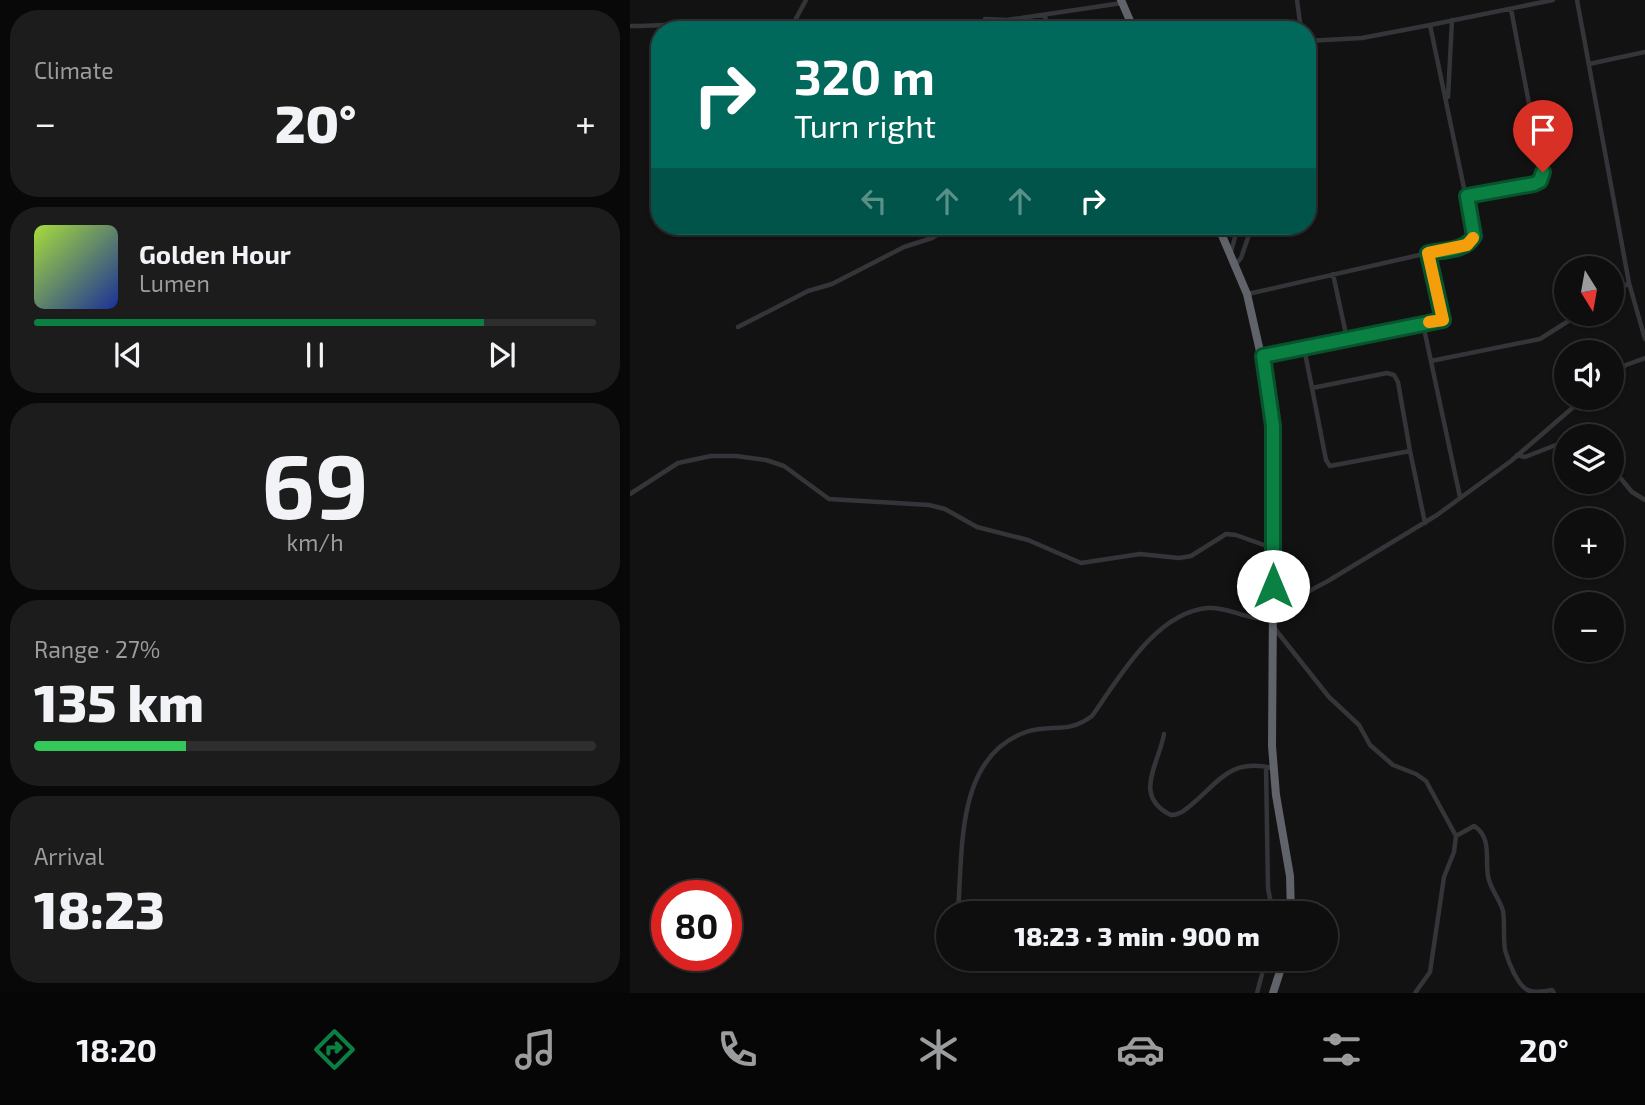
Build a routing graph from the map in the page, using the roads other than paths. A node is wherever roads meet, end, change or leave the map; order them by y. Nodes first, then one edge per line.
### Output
1 (806, 0) edge
2 (1297, 0) edge
3 (1553, 0) edge
4 (1577, 0) edge
5 (1122, 1) edge
6 (1511, 9) junction
7 (1045, 15) junction
8 (985, 19) dead end
9 (1452, 20) junction
10 (795, 21) edge
11 (1046, 21) edge
12 (1130, 21) edge
13 (1300, 21) edge
14 (1430, 25) junction
15 (630, 26) edge
16 (651, 26) edge
17 (1316, 41) edge
18 (1645, 52) edge
19 (1589, 64) junction
20 (1448, 106) junction
21 (1467, 196) junction
22 (937, 235) edge
23 (1222, 235) edge
24 (1235, 235) edge
25 (1249, 235) edge
26 (1428, 253) junction
27 (1230, 254) junction
28 (1235, 265) junction
29 (1333, 274) junction
30 (1629, 283) junction
31 (1624, 286) edge
32 (1247, 294) junction
33 (1423, 323) junction
34 (1560, 326) edge
35 (738, 327) dead end
36 (1347, 339) junction
37 (1645, 339) edge
38 (1304, 348) junction
39 (1263, 356) junction
40 (1645, 358) edge
41 (1431, 361) junction
42 (1624, 366) edge
43 (1312, 388) junction
44 (1570, 410) edge
45 (1554, 446) edge
46 (1410, 451) junction
47 (1517, 455) junction
48 (1624, 482) edge
49 (630, 494) edge
50 (1460, 497) junction
51 (1645, 500) edge
52 (1425, 523) junction
53 (1273, 548) junction
54 (1273, 606) junction
55 (1272, 622) junction
56 (1164, 734) dead end
57 (1270, 767) junction
58 (1456, 836) junction
59 (959, 901) edge
60 (1270, 901) edge
61 (1291, 901) edge
62 (1263, 971) edge
63 (1280, 971) edge
64 (1257, 993) edge
65 (1273, 993) edge
66 (1415, 993) edge
67 (1554, 993) edge

1 - 10 street
2 - 13 street
3 - 6 street
4 - 19 street
5 - 7 street
5 - 12 highway
6 - 9 street
6 - 21 street
7 - 8 street
7 - 11 street
9 - 14 street
9 - 20 street
14 - 17 street
14 - 20 street
15 - 16 street
18 - 19 street
19 - 30 street
20 - 21 street
21 - 26 street
22 - 35 street
23 - 27 highway
24 - 27 street
25 - 28 street
26 - 29 street
26 - 33 street
27 - 28 highway
28 - 32 highway
29 - 32 street
29 - 36 street
30 - 31 street
30 - 37 street
32 - 39 highway
33 - 36 street
33 - 41 street
34 - 41 street
36 - 38 street
38 - 39 street
38 - 43 street
39 - 53 highway
40 - 42 street
41 - 50 street
43 - 46 street
43 - 46 street
44 - 47 street
45 - 47 street
46 - 52 street
47 - 50 street
48 - 51 street
49 - 53 street
50 - 52 street
52 - 54 street
53 - 54 highway
54 - 55 highway
55 - 57 highway
55 - 58 street
55 - 59 street
56 - 57 street
57 - 60 street
57 - 61 highway
58 - 66 street
58 - 67 street
62 - 64 street
63 - 65 highway

